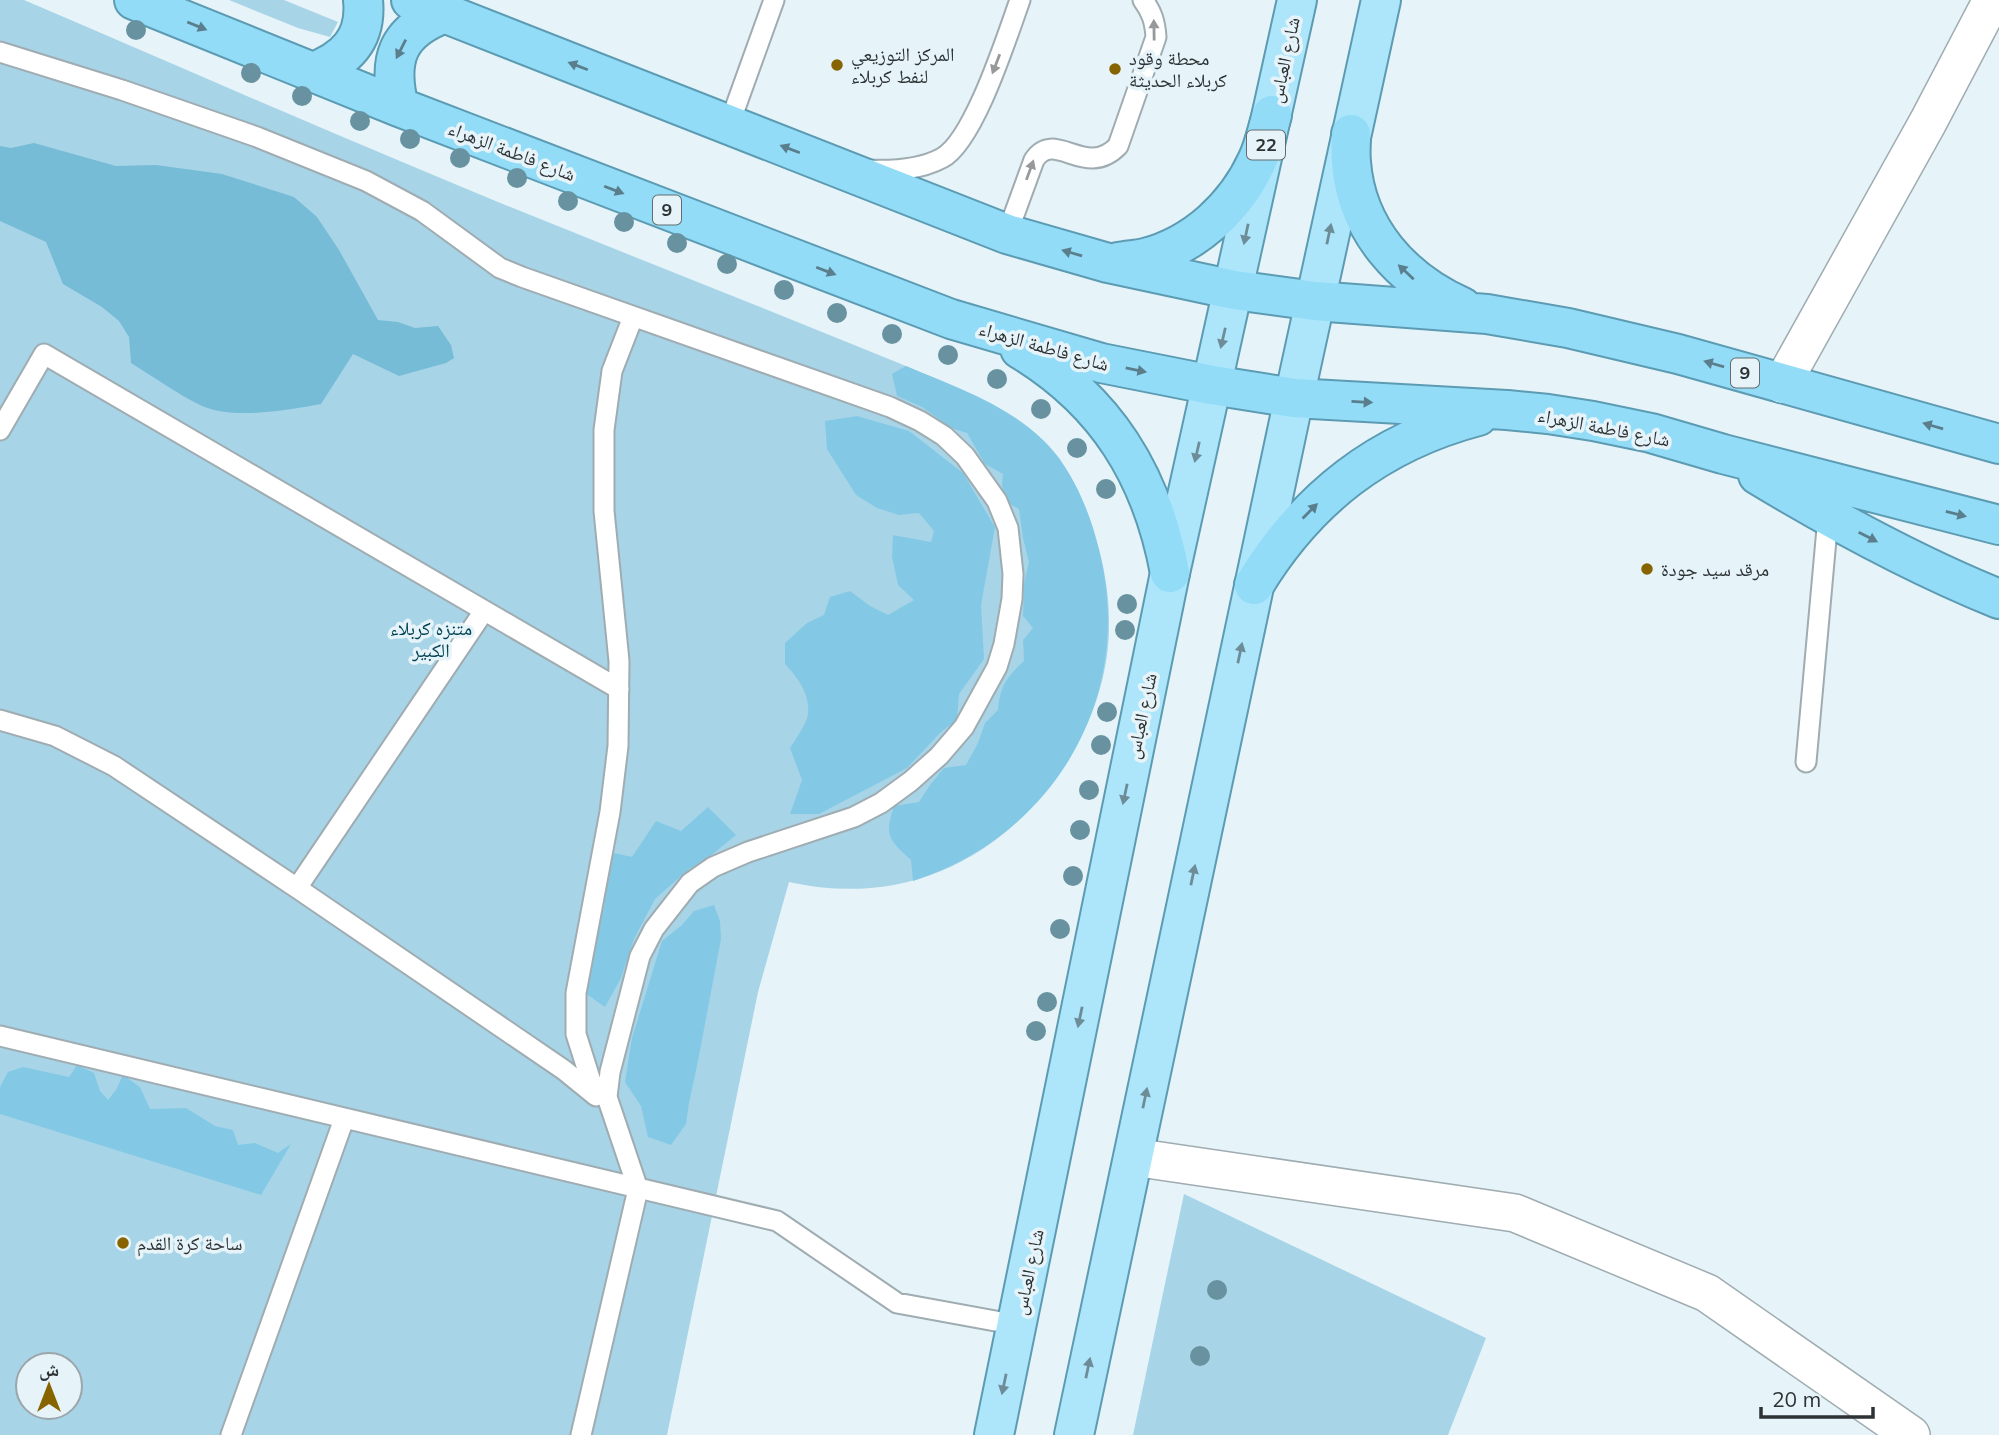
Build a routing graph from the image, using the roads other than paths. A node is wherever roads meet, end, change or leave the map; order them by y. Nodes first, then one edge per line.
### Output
1 (134, 0) edge
2 (363, 0) edge
3 (774, 0) edge
4 (1020, 0) edge
5 (1143, 0) edge
6 (1297, 0) edge
7 (1381, 0) edge
8 (1992, 0) edge
9 (428, 7) edge
10 (0, 52) edge
11 (311, 73) junction
12 (399, 107) junction
13 (1272, 115) junction
14 (729, 125) junction
15 (1351, 134) junction
16 (842, 169) junction
17 (1007, 234) junction
18 (1108, 263) junction
19 (1234, 290) junction
20 (1315, 301) junction
21 (1488, 314) junction
22 (633, 317) junction
23 (951, 319) junction
24 (1783, 384) junction
25 (1212, 385) junction
26 (1294, 398) junction
27 (1507, 410) junction
28 (0, 430) edge
29 (1999, 444) edge
30 (1723, 454) junction
31 (1828, 517) junction
32 (1999, 525) edge
33 (1170, 573) junction
34 (1254, 585) junction
35 (1999, 600) edge
36 (484, 611) junction
37 (619, 690) junction
38 (0, 720) edge
39 (1807, 762) dead end
40 (298, 888) junction
41 (0, 1037) edge
42 (594, 1094) junction
43 (612, 1115) junction
44 (344, 1119) junction
45 (1133, 1157) junction
46 (638, 1189) junction
47 (1017, 1325) junction
48 (231, 1435) edge
49 (581, 1435) edge
50 (994, 1435) edge
51 (1074, 1435) edge
52 (1911, 1435) edge

1 -> 11 highway, شارع فاطمة الزهراء / 9
2 - 11 highway
3 - 14 lane
4 -> 16 lane
17 -> 5 lane
6 - 13 main road, شارع العباس / 22
7 - 15 main road
8 - 24 street
9 -> 12 highway
14 -> 9 highway, 9
10 - 22 lane
11 - 12 highway, شارع فاطمة الزهراء / 9
12 -> 23 highway, شارع فاطمة الزهراء / 9
13 - 18 highway
13 -> 19 main road, شارع العباس / 22
16 -> 14 highway, 9
20 -> 15 main road
21 -> 15 highway
16 - 17 highway, 9
18 -> 17 highway, 9
18 - 19 highway, 9
19 - 20 highway, 9
19 -> 25 main road, شارع العباس / 22
20 - 21 highway, 9
20 - 26 main road
24 -> 21 highway, 9
22 - 37 lane
22 - 43 lane
23 -> 25 highway, شارع فاطمة الزهراء / 9
23 - 33 highway
29 -> 24 highway, 9
25 - 26 highway, شارع فاطمة الزهراء / 9
25 -> 33 main road, شارع العباس
26 -> 27 highway, شارع فاطمة الزهراء / 9
26 - 34 main road
27 - 30 highway, شارع فاطمة الزهراء / 9
34 -> 27 highway
28 - 36 lane
30 - 31 highway
30 -> 32 highway, شارع فاطمة الزهراء / 9
31 -> 35 highway
31 - 39 lane
33 -> 47 main road, شارع العباس
45 -> 34 main road
36 - 37 lane
36 - 40 lane
37 - 42 lane
38 - 40 lane
40 - 42 lane
41 - 44 lane
42 - 43 lane
43 - 46 lane
44 - 46 lane
44 - 48 lane
51 -> 45 main road
45 - 52 street
46 - 47 lane
46 - 49 lane
47 -> 50 main road, شارع العباس

